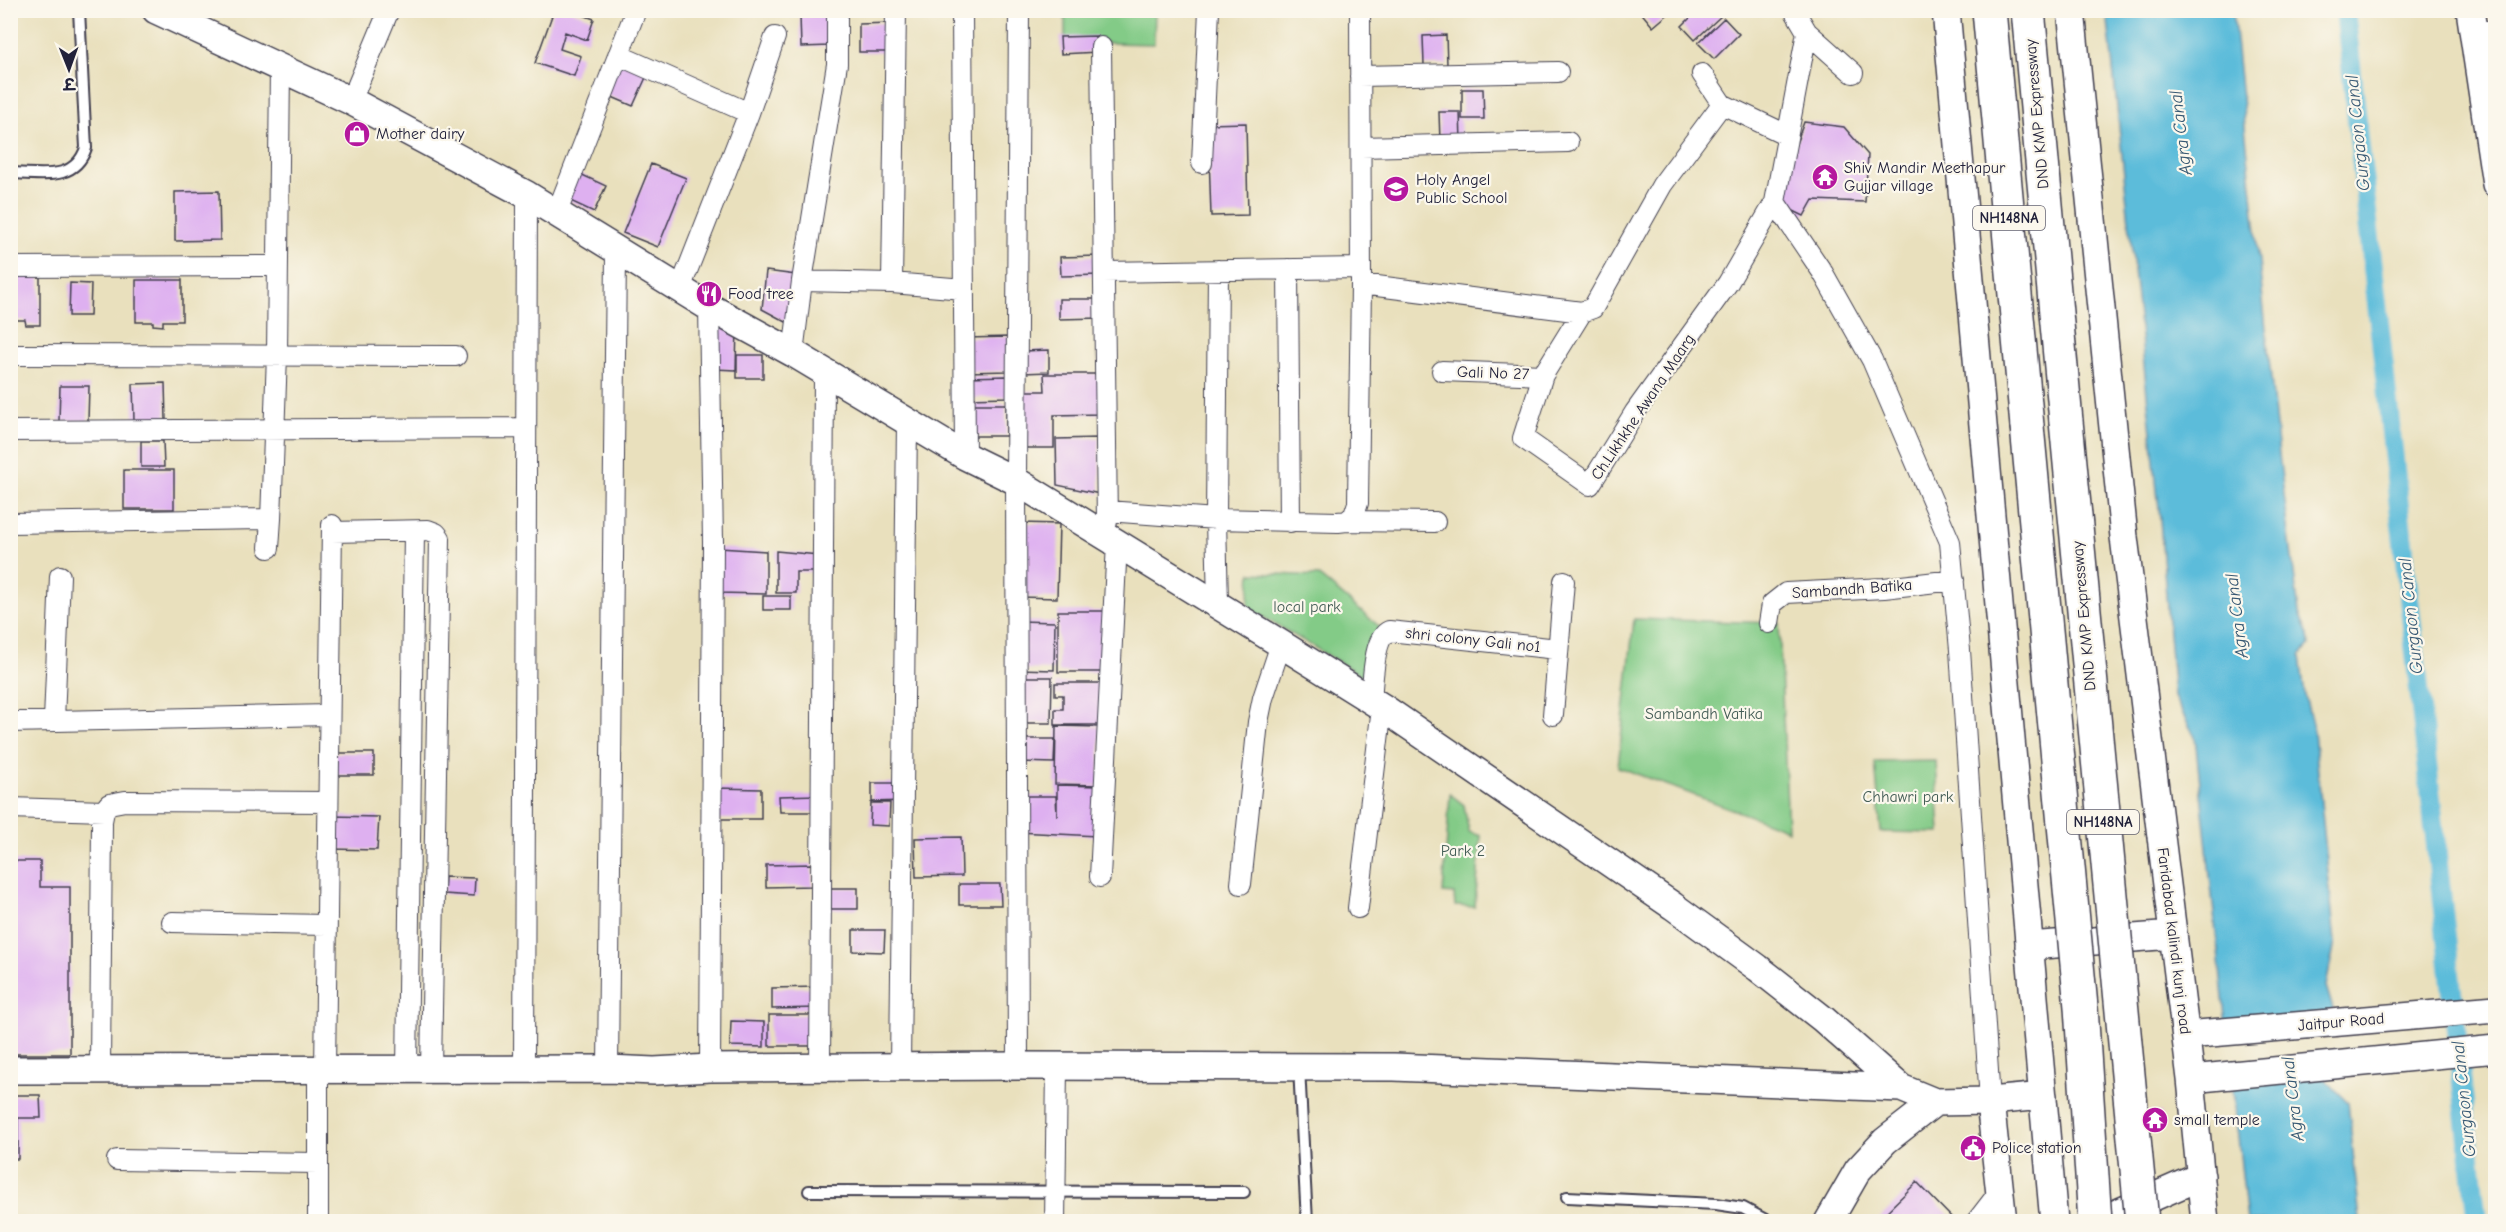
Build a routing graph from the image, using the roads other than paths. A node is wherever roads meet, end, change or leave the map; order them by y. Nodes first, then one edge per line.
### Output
1 (79, 10) edge
2 (156, 10) edge
3 (389, 10) edge
4 (636, 10) edge
5 (837, 10) edge
6 (896, 10) edge
7 (962, 10) edge
8 (1019, 10) edge
9 (1209, 10) edge
10 (1360, 10) edge
11 (1946, 10) edge
12 (1989, 10) edge
13 (2028, 10) edge
14 (2071, 10) edge
15 (1795, 11) edge
16 (2479, 24) edge
17 (1806, 32) junction
18 (776, 37) dead end
19 (1101, 47) dead end
20 (618, 55) junction
21 (279, 66) junction
22 (1558, 72) dead end
23 (1853, 73) dead end
24 (1702, 74) dead end
25 (1360, 76) junction
26 (351, 101) junction
27 (1722, 104) junction
28 (749, 113) junction
29 (1787, 135) junction
30 (1568, 142) dead end
31 (1361, 147) junction
32 (1202, 163) dead end
33 (10, 173) edge
34 (2496, 184) edge
35 (527, 195) junction
36 (1775, 202) junction
37 (556, 212) junction
38 (616, 252) junction
39 (276, 266) junction
40 (10, 267) edge
41 (1288, 269) junction
42 (1218, 270) junction
43 (1104, 272) junction
44 (1361, 276) junction
45 (802, 281) junction
46 (892, 283) junction
47 (680, 289) junction
48 (964, 289) junction
49 (709, 307) junction
50 (1582, 312) junction
51 (793, 353) junction
52 (10, 355) edge
53 (277, 355) junction
54 (456, 356) dead end
55 (1442, 371) dead end
56 (824, 372) junction
57 (1543, 375) junction
58 (906, 421) junction
59 (525, 428) junction
60 (275, 430) junction
61 (10, 431) edge
62 (965, 456) junction
63 (1016, 481) junction
64 (271, 519) junction
65 (1216, 519) junction
66 (1347, 521) junction
67 (1290, 522) junction
68 (1435, 522) dead end
69 (10, 523) edge
70 (1110, 530) junction
71 (269, 548) dead end
72 (60, 576) dead end
73 (1954, 580) junction
74 (1564, 581) dead end
75 (1218, 605) junction
76 (1769, 623) dead end
77 (1281, 644) junction
78 (1558, 649) junction
79 (1376, 703) junction
80 (329, 715) junction
81 (1553, 715) dead end
82 (54, 720) junction
83 (10, 722) edge
84 (328, 802) junction
85 (10, 808) edge
86 (104, 811) junction
87 (1100, 877) dead end
88 (1241, 884) dead end
89 (1358, 908) dead end
90 (172, 922) dead end
91 (326, 926) junction
92 (2173, 935) junction
93 (2029, 946) junction
94 (2496, 1009) edge
95 (2196, 1034) junction
96 (2496, 1049) edge
97 (1018, 1066) junction
98 (1057, 1066) junction
99 (900, 1067) junction
100 (1299, 1067) junction
101 (710, 1068) junction
102 (820, 1068) junction
103 (100, 1069) junction
104 (608, 1069) junction
105 (10, 1070) edge
106 (321, 1070) junction
107 (419, 1070) junction
108 (524, 1070) junction
109 (2203, 1078) junction
110 (1901, 1088) junction
111 (2043, 1096) junction
112 (1990, 1101) junction
113 (1935, 1102) junction
114 (117, 1160) dead end
115 (318, 1163) junction
116 (2201, 1176) junction
117 (809, 1191) dead end
118 (2000, 1191) junction
119 (1056, 1192) junction
120 (1244, 1192) dead end
121 (1567, 1197) dead end
122 (318, 1221) edge
123 (1055, 1221) edge
124 (1307, 1221) edge
125 (1769, 1221) edge
126 (1828, 1221) edge
127 (1976, 1221) edge
128 (2003, 1221) edge
129 (2054, 1221) edge
130 (2096, 1221) edge
131 (2142, 1221) edge
132 (2205, 1221) edge

1 - 33 lane
2 - 21 street
3 - 26 street
4 - 20 street
5 - 45 street
6 - 46 street
7 - 48 street
8 - 63 street
9 - 32 street
10 - 25 street
11 - 93 street
12 - 130 highway, NH148NA, bridge
13 - 131 highway, DND KMP Expressway / NH148NA, bridge
14 - 92 street, Faridabad kalindi kunj road
15 - 17 street
16 - 34 street
17 - 23 street
17 - 29 street
18 - 28 street
19 - 43 street
20 - 28 street
20 - 37 street
21 - 26 street
21 - 39 street
22 - 25 street
24 - 27 street
25 - 31 street
26 - 35 street
27 - 29 street
27 - 50 street, Ch.Likhkhe Awana Maarg
28 - 47 street
29 - 36 street
30 - 31 street
31 - 44 street
35 - 37 street
35 - 59 street
36 - 57 street, Ch.Likhkhe Awana Maarg
36 - 73 street
37 - 38 street
38 - 47 street
38 - 104 street
39 - 40 street
39 - 53 street
41 - 42 street
41 - 44 street
41 - 67 street
42 - 43 street
42 - 65 street
43 - 70 street
44 - 50 street
44 - 66 street
45 - 46 street
45 - 51 street
46 - 48 street
47 - 49 street
48 - 62 street
49 - 51 street
49 - 101 street
50 - 57 street, Ch.Likhkhe Awana Maarg
51 - 56 street
52 - 53 street
53 - 54 street
53 - 60 street
55 - 57 street, Gali No 27
56 - 58 street
56 - 102 street
58 - 62 street
58 - 99 street
59 - 60 street
59 - 108 street
60 - 61 street
60 - 64 street
62 - 63 street
63 - 70 street
63 - 97 street
64 - 69 street
64 - 71 street
65 - 67 street
65 - 70 street
65 - 75 street
66 - 67 street
66 - 68 street
70 - 75 street
70 - 87 street
72 - 82 street
73 - 76 street, Sambandh Batika
73 - 112 street
74 - 78 street, shri colony Gali no1
75 - 77 street
77 - 79 street
77 - 88 street
78 - 79 street, shri colony Gali no1
78 - 81 street, shri colony Gali no1
79 - 89 street
79 - 110 street
80 - 82 street
80 - 84 street
80 - 107 street
82 - 83 street
84 - 86 street
84 - 91 street
85 - 86 street
86 - 103 street
90 - 91 street
91 - 106 street
92 - 93 street
92 - 95 street, Faridabad kalindi kunj road
93 - 111 street
94 - 95 street, Jaitpur Road
95 - 109 street, Faridabad kalindi kunj road
96 - 109 street
97 - 98 street
97 - 99 street
98 - 100 street
98 - 119 street
99 - 102 street
100 - 110 street
100 - 124 lane
101 - 102 street
101 - 104 street
103 - 105 street
103 - 106 street
104 - 108 street
106 - 107 street
106 - 115 street
107 - 108 street
109 - 116 street, Faridabad kalindi kunj road
110 - 113 street
111 - 112 street
111 - 129 street
112 - 113 street
112 - 118 street
113 - 126 street
114 - 115 street
115 - 122 street
116 - 130 street
116 - 132 street, Faridabad kalindi kunj road
117 - 119 lane
118 - 127 street
118 - 128 street
119 - 120 lane
119 - 123 street
121 - 125 lane

